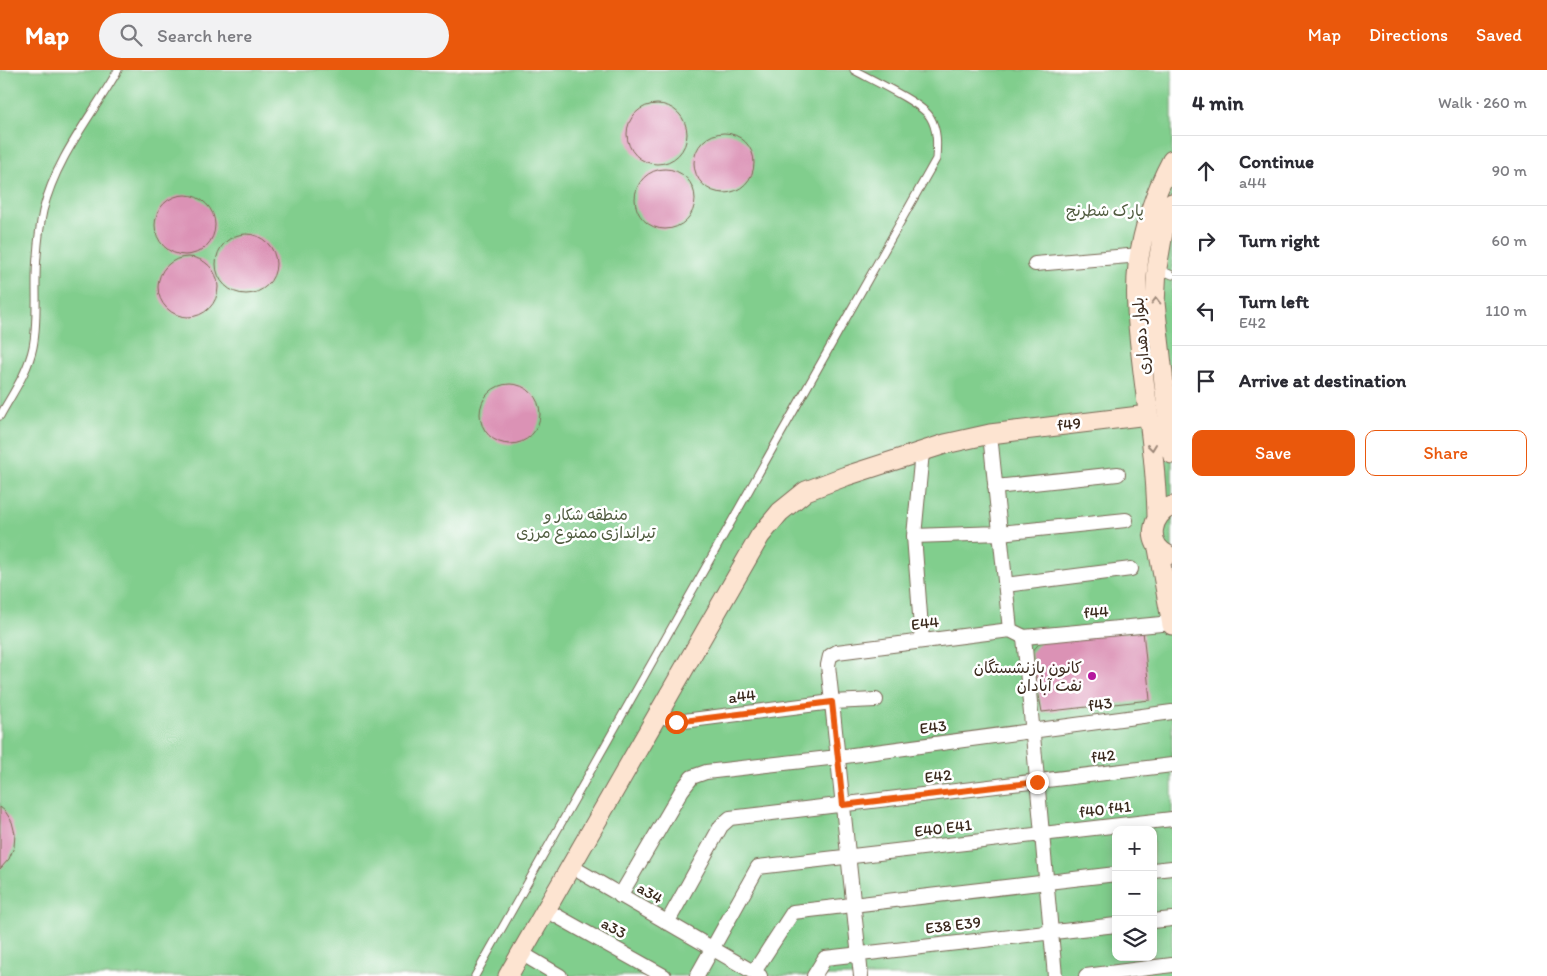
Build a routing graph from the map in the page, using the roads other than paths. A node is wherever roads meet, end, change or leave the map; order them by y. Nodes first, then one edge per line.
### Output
1 (118, 70) edge
2 (854, 70) edge
3 (1172, 160) edge
4 (1172, 203) edge
5 (1168, 230) edge
6 (1140, 255) junction
7 (1035, 264) dead end
8 (1164, 272) edge
9 (1148, 415) junction
10 (0, 416) edge
11 (990, 434) junction
12 (922, 452) junction
13 (1172, 454) edge
14 (1118, 474) dead end
15 (995, 487) junction
16 (1165, 511) edge
17 (1126, 520) dead end
18 (1000, 533) junction
19 (914, 536) junction
20 (1165, 552) edge
21 (1131, 569) dead end
22 (1006, 585) junction
23 (1172, 624) edge
24 (1010, 630) junction
25 (1024, 636) junction
26 (922, 641) junction
27 (876, 700) dead end
28 (832, 702) junction
29 (1172, 712) edge
30 (659, 714) junction
31 (1033, 731) junction
32 (838, 757) junction
33 (1172, 765) edge
34 (1037, 782) junction
35 (843, 805) junction
36 (1172, 818) edge
37 (1042, 834) junction
38 (848, 857) junction
39 (572, 867) junction
40 (1172, 868) edge
41 (1157, 870) edge
42 (1112, 874) edge
43 (1047, 882) junction
44 (620, 896) junction
45 (854, 905) junction
46 (546, 910) junction
47 (1172, 919) edge
48 (1157, 921) edge
49 (667, 923) junction
50 (1112, 925) edge
51 (1051, 931) junction
52 (712, 949) junction
53 (521, 953) junction
54 (859, 954) junction
55 (1172, 965) edge
56 (757, 974) edge
57 (475, 976) edge
58 (508, 976) edge
59 (560, 976) edge
60 (664, 976) edge
61 (697, 976) edge
62 (814, 976) edge
63 (861, 976) edge
64 (1055, 976) edge
65 (1086, 976) edge

1 - 10 lane
2 - 57 lane
3 - 6 main road, بلوار دهداری
4 - 5 main road, بلوار دهداری
5 - 8 main road, بلوار دهداری
6 - 7 street
6 - 9 main road, بلوار دهداری
13 -> 8 main road, بلوار دهداری
9 - 11 main road, f49
9 -> 16 main road, بلوار دهداری
11 - 12 main road, f49
11 - 15 street
12 - 19 street
12 - 30 main road, f49
14 - 15 street
15 - 18 street
16 - 20 main road, بلوار دهداری
17 - 18 street
18 - 19 street
18 - 22 street
19 - 26 street
20 - 23 main road
21 - 22 street
22 - 24 street
23 - 25 street, f44
24 - 25 street
24 - 26 street, E44
25 - 31 street
26 - 28 street, E44
27 - 28 street, a44
28 - 30 street, a44
28 - 32 street
29 - 31 street, f43
30 - 39 main road, f49
31 - 32 street, E43
31 - 34 street
32 - 35 street
32 - 44 street, E43
33 - 34 street, f42
34 - 35 street, E42
34 - 37 street
35 - 38 street
35 - 49 street, E42
36 - 37 street, f40 f41
37 - 38 street, E40 E41
37 - 43 street
38 - 45 street
38 - 52 street, E40 E41
39 - 44 street, a34
39 - 46 main road, f49
40 - 41 street
42 - 43 street
43 - 45 street
43 - 51 street
44 - 49 street, a34
45 - 54 street
45 - 56 street
46 - 53 main road, f49
46 - 60 street, a33
47 - 48 street
49 - 52 street, a34
50 - 51 street, E38 E39
51 - 54 street, E38 E39
51 - 64 street
52 - 56 street, a34
52 - 61 street
53 - 58 main road, f49
53 - 59 street
54 - 62 street, E38 E39
54 - 63 street
55 - 65 street

